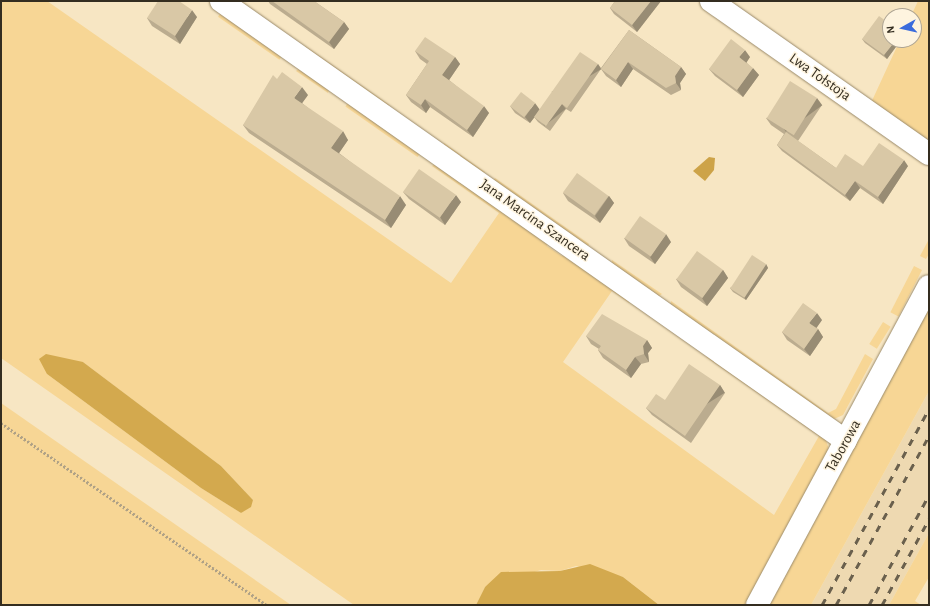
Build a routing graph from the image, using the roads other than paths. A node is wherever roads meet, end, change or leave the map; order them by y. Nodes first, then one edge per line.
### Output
1 (222, 1) edge
2 (711, 1) edge
3 (929, 154) edge
4 (929, 286) edge
5 (846, 441) junction
6 (757, 605) edge

1 - 5 street, Jana Marcina Szancera
2 - 3 street, Lwa Tołstoja
4 - 5 street, Taborowa
5 - 6 street, Taborowa

